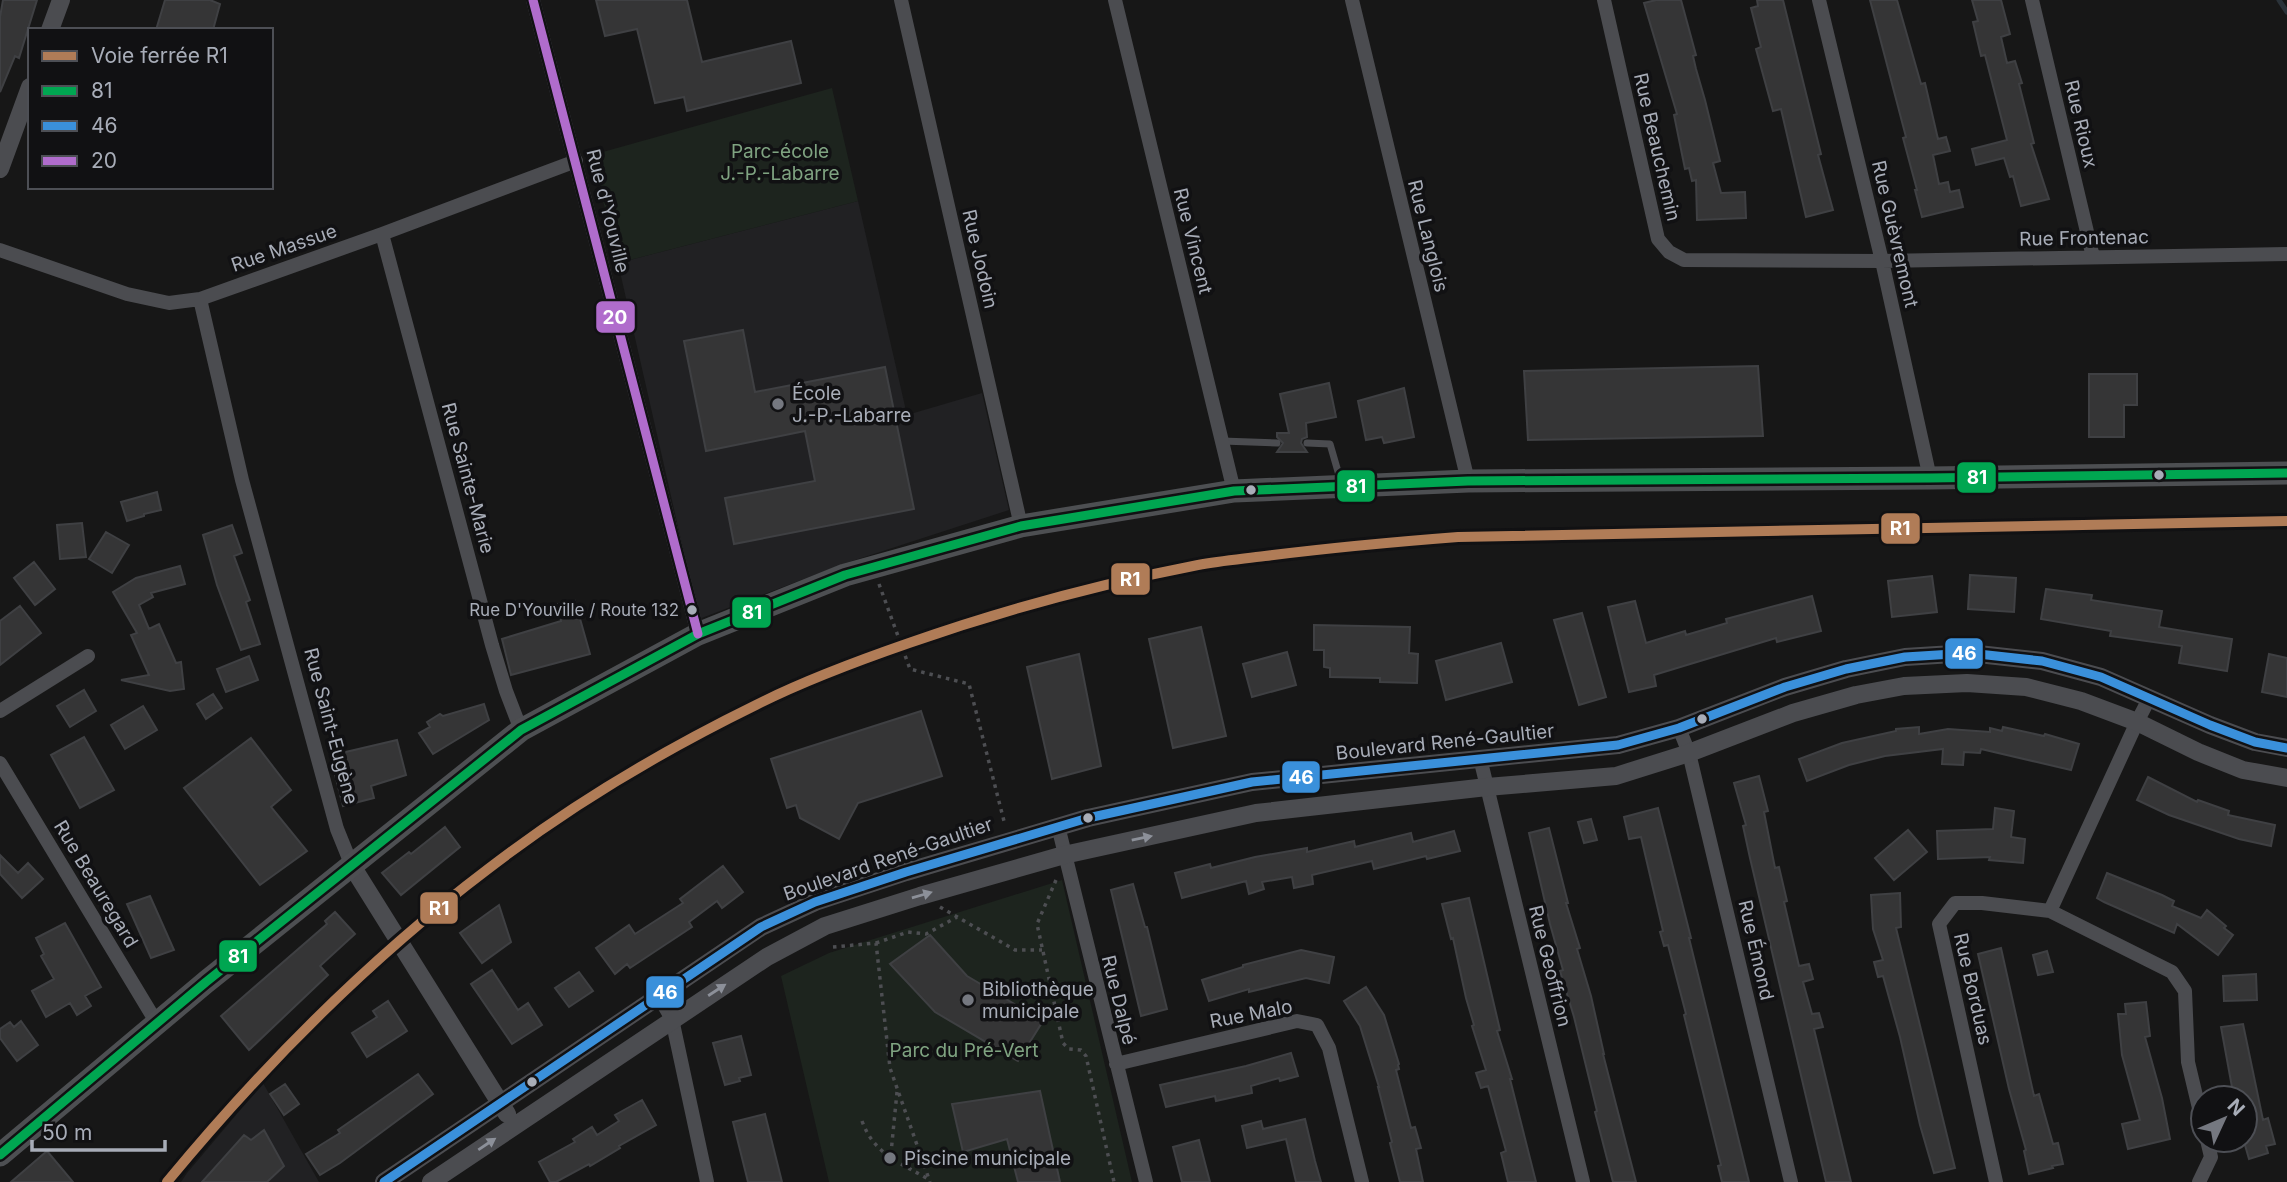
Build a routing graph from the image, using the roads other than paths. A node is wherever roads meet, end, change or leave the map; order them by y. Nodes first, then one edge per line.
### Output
1 (61, 0) edge
2 (533, 0) edge
3 (901, 0) edge
4 (1115, 0) edge
5 (1352, 0) edge
6 (1604, 0) edge
7 (1819, 0) edge
8 (2032, 0) edge
9 (52, 28) edge
10 (28, 92) edge
11 (576, 161) junction
12 (0, 169) edge
13 (382, 234) junction
14 (0, 250) edge
15 (2287, 254) edge
16 (2092, 257) junction
17 (1882, 261) junction
18 (200, 299) junction
19 (1222, 441) junction
20 (1277, 443) dead end
21 (1307, 443) dead end
22 (2287, 473) edge
23 (1930, 478) junction
24 (1468, 481) junction
25 (1342, 486) junction
26 (1234, 491) junction
27 (1021, 526) junction
28 (698, 634) junction
29 (88, 656) dead end
30 (2150, 697) junction
31 (0, 711) edge
32 (2137, 722) junction
33 (1679, 728) junction
34 (522, 730) junction
35 (2287, 748) edge
36 (1689, 753) junction
37 (1480, 758) junction
38 (0, 763) edge
39 (2287, 778) edge
40 (1487, 787) junction
41 (1058, 826) junction
42 (1064, 855) junction
43 (352, 866) junction
44 (815, 902) junction
45 (2050, 911) junction
46 (825, 926) junction
47 (658, 995) junction
48 (672, 1019) junction
49 (158, 1025) junction
50 (1115, 1064) junction
51 (2193, 1084) edge
52 (500, 1104) junction
53 (515, 1125) junction
54 (0, 1154) edge
55 (2210, 1154) edge
56 (384, 1182) edge
57 (431, 1182) edge
58 (707, 1182) edge
59 (1146, 1182) edge
60 (1362, 1182) edge
61 (1583, 1182) edge
62 (1791, 1182) edge
63 (1996, 1182) edge
64 (2199, 1182) edge

1 - 9 street
2 - 11 street, Rue d'Youville
3 - 27 street, Rue Jodoin
4 - 19 street, Rue Vincent
5 - 24 street, Rue Langlois
6 - 17 street, Rue Beauchemin
7 - 17 street, Rue Guèvremont
8 - 16 street, Rue Rioux
10 - 12 street
11 - 13 street, Rue Massue
11 - 28 street, Rue d'Youville
13 - 18 street, Rue Massue
13 - 34 street, Rue Sainte-Marie
14 - 18 street, Rue Massue
15 - 16 street, Rue Frontenac
16 - 17 street, Rue Frontenac
17 - 23 street, Rue Guèvremont
18 - 43 street, Rue Saint-Eugène
19 - 20 lane
19 - 26 street, Rue Vincent
21 - 25 lane
22 - 23 main road
23 - 24 main road
24 - 25 main road
25 - 26 main road
26 - 27 main road
27 - 28 main road
28 - 34 main road
29 - 31 street
30 - 32 street
30 - 33 street, Boulevard René-Gaultier
30 - 35 street, Boulevard René-Gaultier
32 - 36 street
32 - 39 street
32 - 45 street
33 - 36 street, Rue Émond
33 - 37 street, Boulevard René-Gaultier
34 - 43 main road
36 - 40 street
36 - 62 street, Rue Émond
37 - 40 street, Rue Geoffrion
37 - 41 street, Boulevard René-Gaultier
38 - 49 street, Rue Beauregard
42 -> 40 street
40 - 61 street, Rue Geoffrion
41 - 42 street, Rue Dalpé
41 - 44 street, Boulevard René-Gaultier
46 -> 42 street
42 - 50 street, Rue Dalpé
43 - 49 main road
43 - 52 street, Rue Saint-Eugène
44 - 46 street
44 - 47 street, Boulevard René-Gaultier
45 - 51 street, Rue Borduas
45 - 63 street, Rue Borduas
48 -> 46 street
47 - 48 street
47 - 52 street, Boulevard René-Gaultier
48 - 53 street
48 - 58 street
49 - 54 main road
50 - 59 street, Rue Dalpé
50 - 60 street, Rue Malo
52 - 53 street, Rue Saint-Eugène
52 - 56 street, Boulevard René-Gaultier
57 -> 53 street
55 - 64 street

